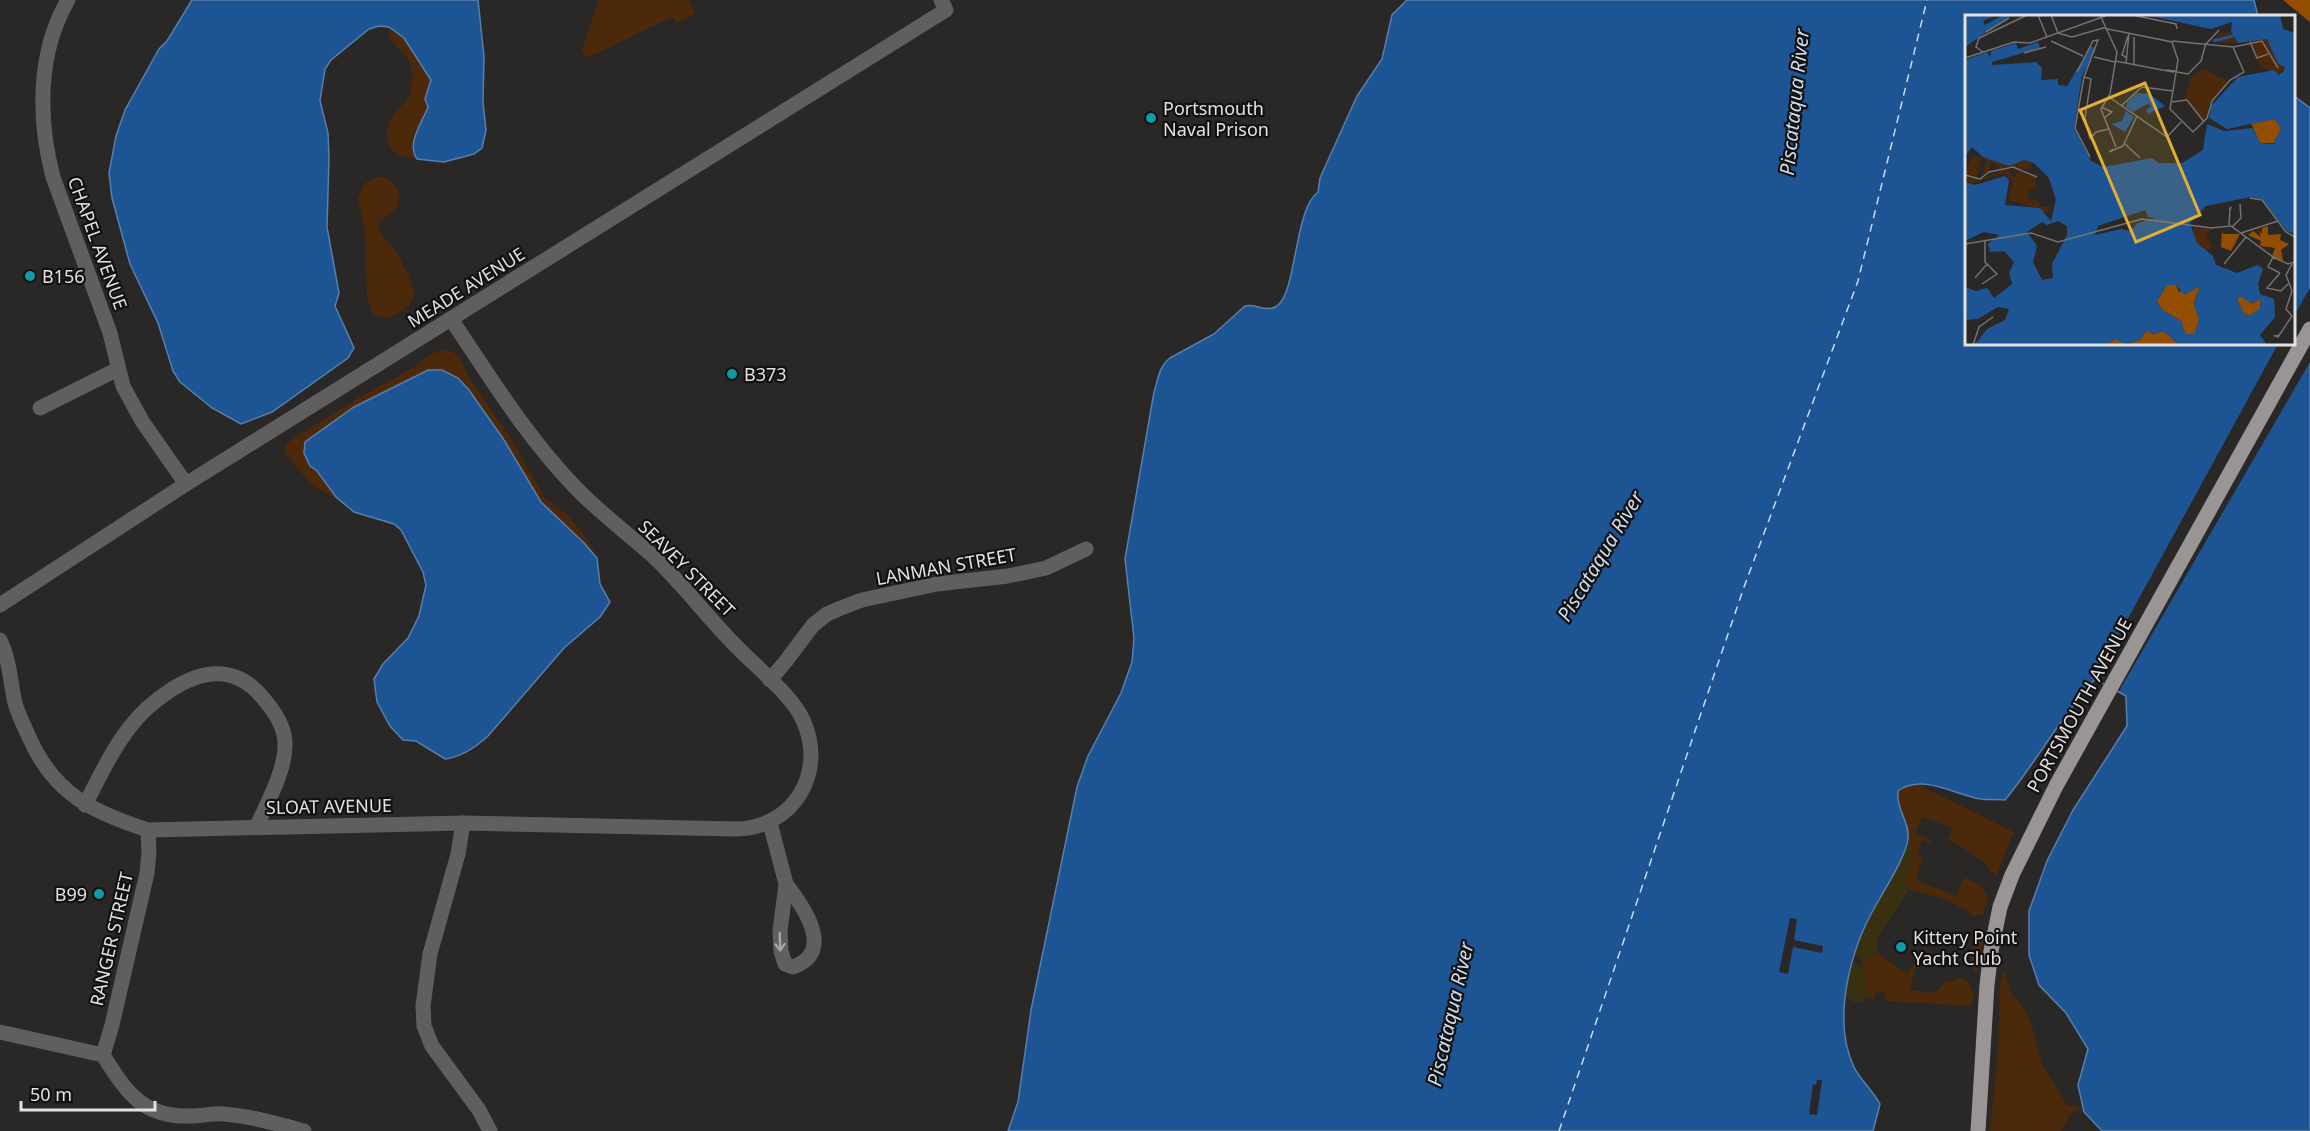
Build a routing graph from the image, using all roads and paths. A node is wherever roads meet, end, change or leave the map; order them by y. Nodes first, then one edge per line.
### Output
1 (68, 0) edge
2 (941, 0) edge
3 (451, 319) junction
4 (2310, 329) edge
5 (118, 369) junction
6 (40, 408) dead end
7 (186, 484) junction
8 (1086, 549) dead end
9 (0, 605) edge
10 (0, 640) edge
11 (770, 680) junction
12 (85, 805) junction
13 (463, 823) junction
14 (770, 823) junction
15 (257, 826) junction
16 (148, 830) junction
17 (786, 884) junction
18 (0, 1032) edge
19 (103, 1055) junction
20 (304, 1131) edge
21 (490, 1131) edge
22 (1978, 1131) edge

1 - 5 street, CHAPEL AVENUE
2 - 3 street, MEADE AVENUE
3 - 7 street, MEADE AVENUE
3 - 11 street, SEAVEY STREET
4 - 22 main road, PORTSMOUTH AVENUE
5 - 6 street
5 - 7 street, CHAPEL AVENUE
7 - 9 street, MEADE AVENUE
8 - 11 street, LANMAN STREET
10 - 12 street, SLOAT AVENUE
11 - 14 street, SEAVEY STREET
12 - 15 street
12 - 16 street, SLOAT AVENUE
13 - 14 street, SLOAT AVENUE
13 - 15 street, SLOAT AVENUE
13 - 21 street
14 - 17 street
15 - 16 street, SLOAT AVENUE
16 - 19 street, RANGER STREET
17 -> 17 street
18 - 19 street
19 - 20 street

